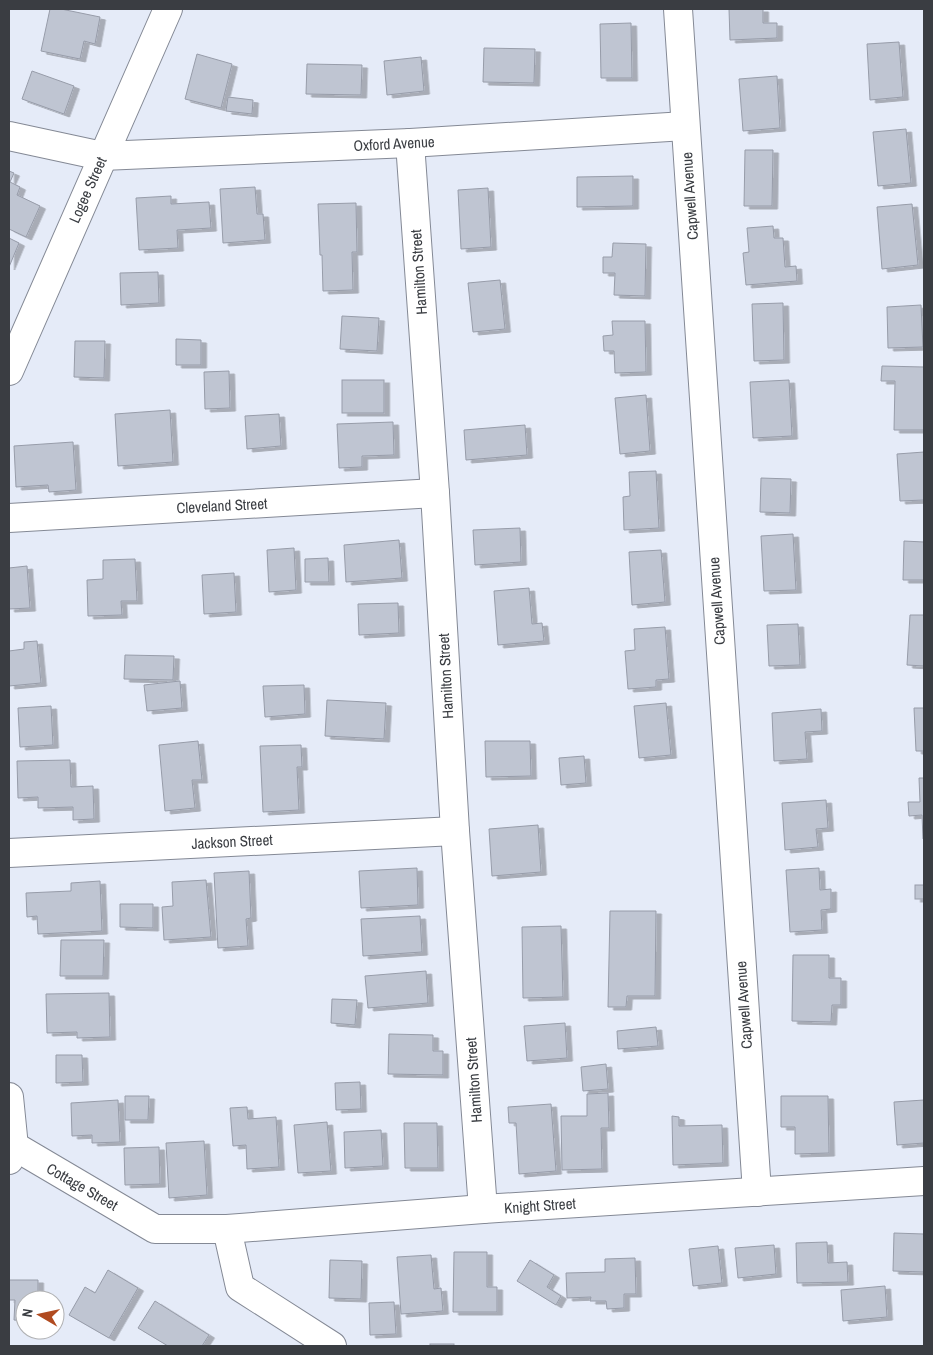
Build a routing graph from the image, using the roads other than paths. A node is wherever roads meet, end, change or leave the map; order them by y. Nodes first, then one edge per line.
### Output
1 (168, 9) edge
2 (678, 9) edge
3 (685, 126) junction
4 (9, 136) edge
5 (410, 144) junction
6 (102, 156) junction
7 (9, 371) edge
8 (435, 493) junction
9 (9, 518) edge
10 (455, 832) junction
11 (9, 853) edge
12 (9, 1097) edge
13 (10, 1151) edge
14 (924, 1181) edge
15 (756, 1192) junction
16 (483, 1209) junction
17 (227, 1229) junction
18 (156, 1230) joint
19 (332, 1346) edge

1 - 6 street, Logee Street
2 - 3 street, Capwell Avenue
3 - 5 street, Oxford Avenue
3 - 15 street, Capwell Avenue
4 - 6 street, Oxford Avenue
5 - 6 street, Oxford Avenue
5 - 8 street, Hamilton Street
6 - 7 street, Logee Street
8 - 9 street, Cleveland Street
8 - 10 street, Hamilton Street
10 - 11 street, Jackson Street
10 - 16 street, Hamilton Street
12 - 13 street
13 - 18 street, Cottage Street
14 - 15 street, Knight Street
15 - 16 street, Knight Street
16 - 17 street, Knight Street
17 - 18 street, Knight Street
17 - 19 street

